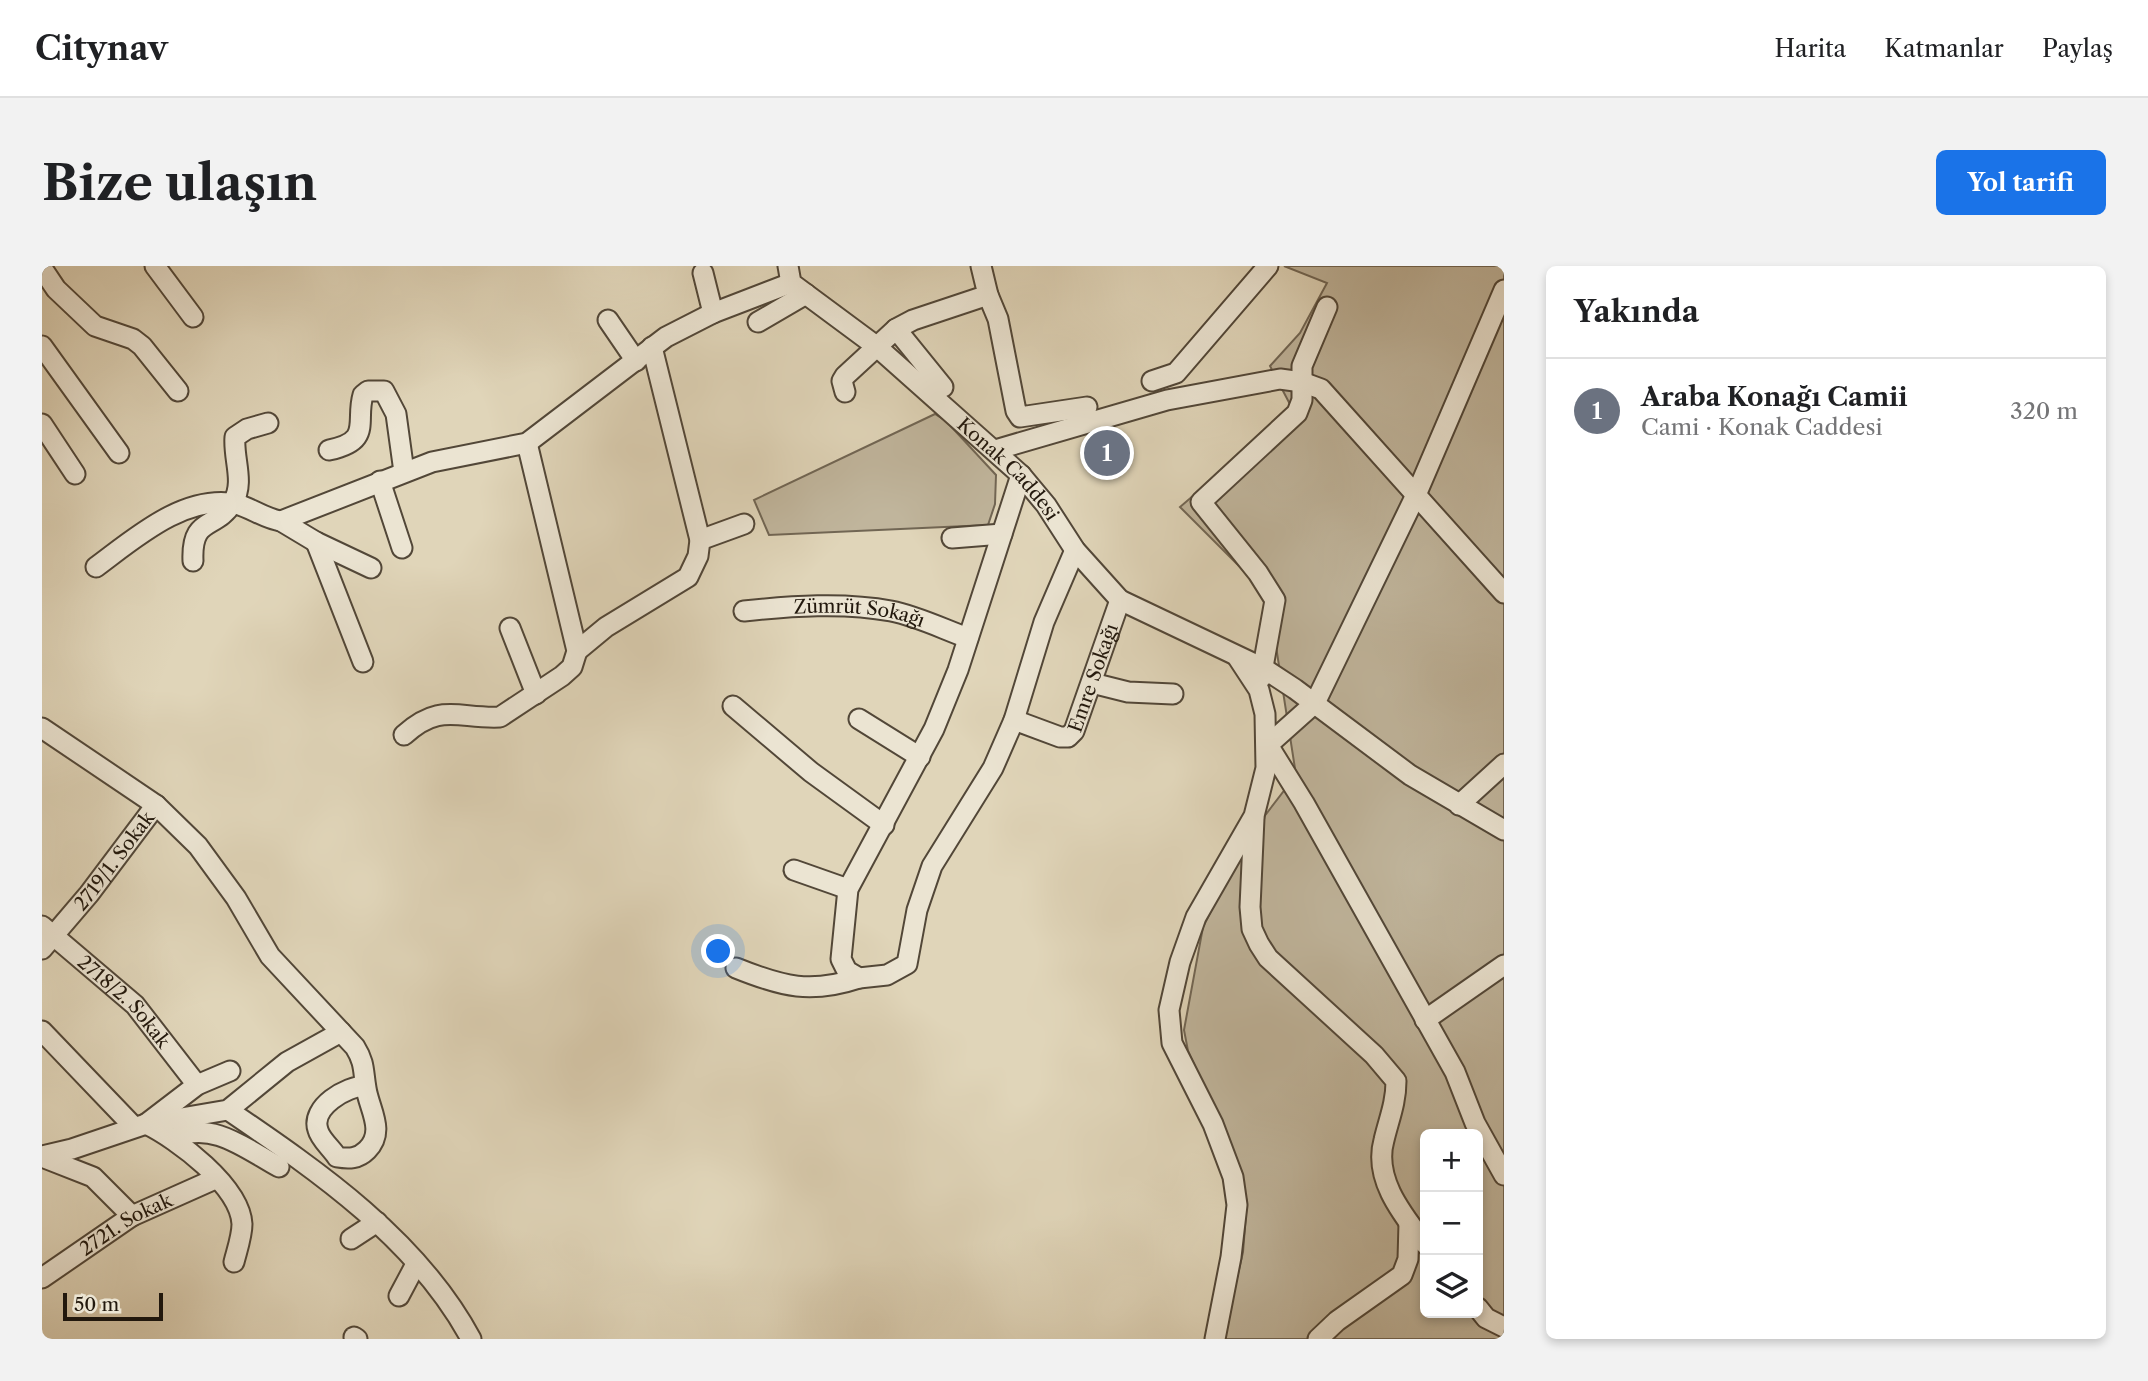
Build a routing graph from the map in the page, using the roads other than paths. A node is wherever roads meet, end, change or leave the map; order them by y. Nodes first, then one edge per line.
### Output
1 (155, 266) edge
2 (981, 266) edge
3 (1268, 266) edge
4 (42, 268) edge
5 (703, 273) dead end
6 (795, 281) edge
7 (1504, 290) edge
8 (988, 295) junction
9 (1327, 307) dead end
10 (1500, 312) edge
11 (713, 313) junction
12 (193, 317) dead end
13 (608, 320) dead end
14 (758, 322) dead end
15 (896, 329) junction
16 (42, 346) edge
17 (876, 346) junction
18 (652, 347) junction
19 (636, 361) junction
20 (1152, 381) dead end
21 (1302, 382) junction
22 (943, 387) dead end
23 (178, 391) dead end
24 (845, 392) dead end
25 (1087, 407) dead end
26 (268, 423) dead end
27 (42, 424) edge
28 (527, 443) junction
29 (329, 450) dead end
30 (995, 450) junction
31 (119, 453) dead end
32 (404, 472) junction
33 (75, 474) dead end
34 (1021, 475) junction
35 (380, 481) junction
36 (1416, 495) junction
37 (233, 504) junction
38 (281, 521) junction
39 (744, 524) dead end
40 (1002, 534) junction
41 (953, 538) dead end
42 (700, 540) junction
43 (316, 542) junction
44 (402, 548) dead end
45 (1076, 550) junction
46 (193, 561) dead end
47 (96, 567) dead end
48 (371, 568) dead end
49 (1504, 593) edge
50 (1120, 600) junction
51 (744, 611) dead end
52 (510, 628) dead end
53 (968, 638) junction
54 (577, 651) junction
55 (1238, 658) junction
56 (363, 662) dead end
57 (1263, 668) junction
58 (1092, 683) junction
59 (1259, 690) junction
60 (536, 694) junction
61 (1173, 694) dead end
62 (1315, 703) junction
63 (733, 706) dead end
64 (859, 719) dead end
65 (1014, 720) junction
66 (42, 728) edge
67 (404, 735) dead end
68 (1268, 745) junction
69 (920, 757) junction
70 (1504, 764) edge
71 (156, 805) junction
72 (1459, 805) junction
73 (1254, 816) junction
74 (884, 825) junction
75 (1504, 830) edge
76 (794, 870) dead end
77 (848, 889) junction
78 (46, 937) edge
79 (1504, 965) edge
80 (736, 968) dead end
81 (859, 978) junction
82 (1425, 1020) junction
83 (42, 1031) edge
84 (341, 1032) junction
85 (230, 1071) dead end
86 (197, 1085) junction
87 (365, 1086) dead end
88 (228, 1110) junction
89 (140, 1126) junction
90 (174, 1138) junction
91 (42, 1156) edge
92 (279, 1167) dead end
93 (1504, 1175) edge
94 (215, 1179) junction
95 (132, 1216) junction
96 (377, 1222) junction
97 (1409, 1223) junction
98 (1420, 1237) edge
99 (351, 1239) dead end
100 (234, 1262) dead end
101 (416, 1264) junction
102 (42, 1278) edge
103 (399, 1296) dead end
104 (1483, 1314) edge
105 (1504, 1327) edge
106 (471, 1339) edge
107 (1215, 1339) edge
108 (1318, 1339) edge

1 - 12 street
2 - 8 street
3 - 20 street
4 - 23 street
5 - 11 street
6 - 11 street
6 - 14 street
6 - 17 street, Konak Caddesi
7 - 10 street
8 - 15 street
8 - 25 street
9 - 21 street
10 - 36 street
11 - 18 street
13 - 19 street
15 - 17 street
15 - 22 street
16 - 31 street
17 - 24 street
17 - 30 street, Konak Caddesi
18 - 19 street
18 - 42 street
19 - 28 street
21 - 30 street
21 - 36 street
21 - 57 street
26 - 37 street
27 - 33 street
28 - 32 street
28 - 54 street
29 - 32 street
30 - 34 street, Konak Caddesi
32 - 35 street
34 - 40 street
34 - 45 street, Konak Caddesi
35 - 38 street
35 - 44 street
36 - 49 street
36 - 62 street
37 - 38 street
37 - 46 street
37 - 47 street
38 - 43 street
39 - 42 street
40 - 41 street
40 - 53 street
42 - 54 street
43 - 48 street
43 - 56 street
45 - 50 street, Konak Caddesi
45 - 65 street
50 - 55 street, Konak Caddesi
50 - 58 street, Emre Sokağı
51 - 53 street, Zümrüt Sokağı
52 - 60 street
53 - 69 street
54 - 60 street
55 - 57 street, Konak Caddesi
55 - 59 street
57 - 59 street
57 - 62 street, Konak Caddesi
58 - 61 street
58 - 65 street, Emre Sokağı
59 - 68 street
60 - 67 street
62 - 68 street
62 - 72 street, Konak Caddesi
63 - 74 street
64 - 69 street
65 - 81 street
66 - 71 street
68 - 73 street
68 - 82 street
69 - 74 street
70 - 72 street
71 - 78 street, 2719/1. Sokak
71 - 84 street
72 - 75 street, Konak Caddesi
73 - 97 street
73 - 107 street
74 - 77 street
76 - 77 street
77 - 81 street
78 - 86 street, 2718/2. Sokak
79 - 82 street
80 - 81 street
82 - 93 street
83 - 89 street
84 - 87 street
84 - 88 street
85 - 86 street
86 - 89 street
88 - 89 street
88 - 96 street
89 - 90 street
89 - 91 street
90 - 92 street
90 - 94 street
91 - 95 street
94 - 95 street, 2721. Sokak
94 - 100 street
95 - 102 street, 2721. Sokak
96 - 99 street
96 - 101 street
97 - 98 street
97 - 108 street
101 - 103 street
101 - 106 street
104 - 105 street

